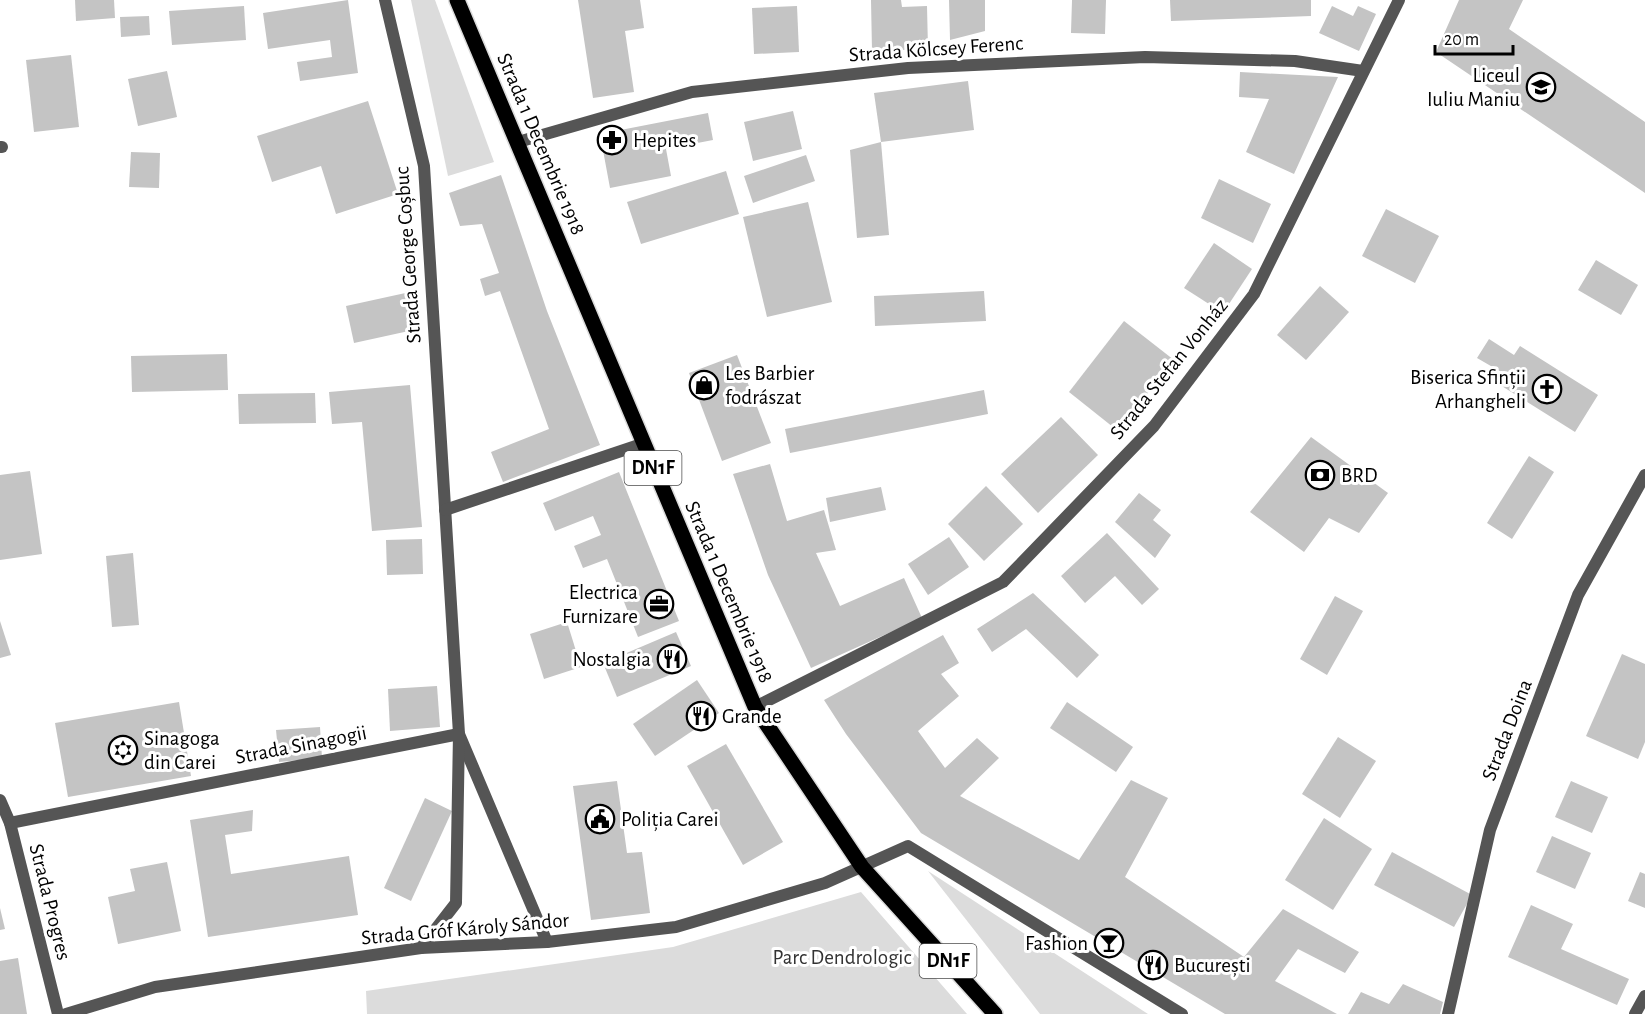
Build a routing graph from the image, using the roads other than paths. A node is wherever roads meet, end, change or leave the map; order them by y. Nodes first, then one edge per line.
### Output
1 (385, 0) edge
2 (457, 0) edge
3 (1399, 0) edge
4 (1363, 71) junction
5 (518, 142) junction
6 (642, 444) junction
7 (1645, 475) edge
8 (445, 510) junction
9 (755, 706) junction
10 (459, 734) junction
11 (0, 800) edge
12 (10, 823) junction
13 (862, 867) junction
14 (547, 942) junction
15 (421, 948) junction
16 (1645, 996) edge
17 (58, 1014) edge
18 (66, 1014) edge
19 (995, 1014) edge
20 (1182, 1014) edge
21 (1448, 1014) edge
22 (1635, 1014) edge

1 - 8 street, Strada George Coșbuc
2 - 5 main road, Strada 1 Decembrie 1918 / DN1F
3 - 4 street, Strada Stefan Vonház
4 - 5 street, Strada Kölcsey Ferenc
4 - 9 street, Strada Stefan Vonház
5 - 6 main road, Strada 1 Decembrie 1918 / DN1F
6 - 8 street
6 - 9 main road, Strada 1 Decembrie 1918 / DN1F
7 - 21 street, Strada Doina
8 - 10 street, Strada George Coșbuc
9 - 13 main road, Strada 1 Decembrie 1918 / DN1F
10 - 12 street, Strada Sinagogii
10 - 14 street, Strada George Coșbuc
10 - 15 street, Strada George Coșbuc
11 - 12 street, Strada Progres
12 - 17 street, Strada Progres
13 - 14 street, Strada Gróf Károly Sándor
13 - 19 main road, Strada 1 Decembrie 1918 / DN1F
13 - 20 street, Strada Gróf Károly Sándor
14 - 15 street, Strada Gróf Károly Sándor
15 - 18 street, Strada Gróf Károly Sándor
16 - 22 street

